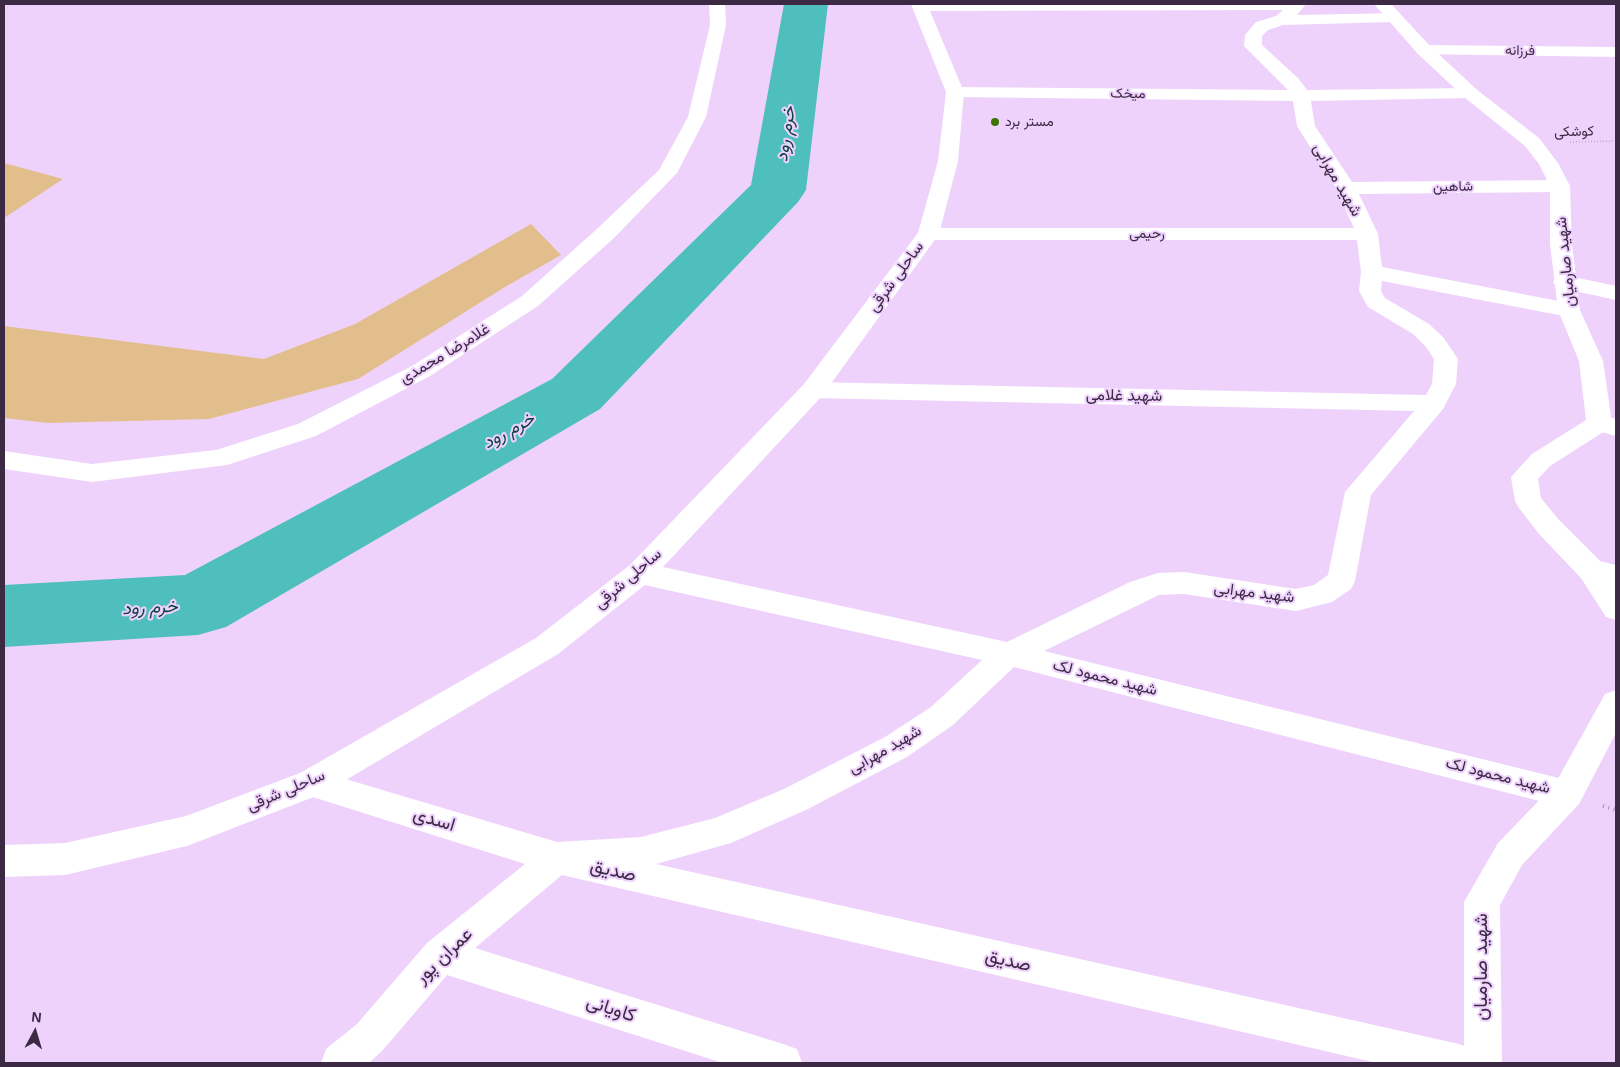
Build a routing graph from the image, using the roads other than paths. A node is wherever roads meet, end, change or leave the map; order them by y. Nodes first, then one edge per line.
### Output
1 (717, 4) edge
2 (919, 5) edge
3 (1293, 9) edge
4 (1387, 10) edge
5 (1424, 50) junction
6 (1616, 52) edge
7 (955, 92) junction
8 (1470, 93) junction
9 (1302, 96) junction
10 (1560, 186) junction
11 (1346, 188) junction
12 (928, 234) junction
13 (1367, 234) junction
14 (1372, 272) junction
15 (1564, 282) junction
16 (1616, 293) edge
17 (1569, 310) junction
18 (814, 390) junction
19 (1434, 403) junction
20 (1608, 426) edge
21 (4, 460) edge
22 (640, 573) junction
23 (1604, 573) edge
24 (1616, 608) edge
25 (1009, 654) junction
26 (1616, 703) edge
27 (312, 783) junction
28 (1567, 794) junction
29 (557, 858) junction
30 (4, 861) edge
31 (440, 955) junction
32 (340, 1063) edge
33 (783, 1063) edge
34 (1459, 1063) edge
35 (1483, 1063) edge

1 - 21 street, غلامرضا محمدی
2 - 3 street
2 - 7 street, ساحلی شرقی
3 - 4 street
3 - 9 street
4 - 5 street, شهید صارمیان
5 - 6 street, فرزانه
5 - 8 street, شهید صارمیان
7 - 9 street, میخک
7 - 12 street, ساحلی شرقی
8 - 9 street, میخک
8 - 10 street, شهید صارمیان
9 - 11 street, شهید مهرابی
10 - 11 street, شاهين
10 - 15 street, شهید صارمیان
11 - 13 street, شهید مهرابی
12 - 13 street, رحیمی
12 - 18 street, ساحلی شرقی
13 - 14 street, شهید مهرابی
14 - 17 street
14 - 19 street, شهید مهرابی
15 - 16 street
15 - 17 street, شهید صارمیان
17 - 20 street, شهید صارمیان
18 - 19 street, شهید غلامی
18 - 22 street, ساحلی شرقی
19 - 25 street, شهید مهرابی
20 - 23 street, شهید صارمیان
22 - 25 street, شهید محمود لک
22 - 27 street, ساحلی شرقی
23 - 24 street, شهید صارمیان
25 - 28 street, شهید محمود لک
25 - 29 street, شهید مهرابی
26 - 28 street, شهید صارمیان
27 - 29 street, اسدی
27 - 30 street, ساحلی شرقی
28 - 35 street, شهید صارمیان
29 - 31 street, عمران پور
29 - 34 street, صدیق
31 - 32 street, عمران پور
31 - 33 street, کاویانی

